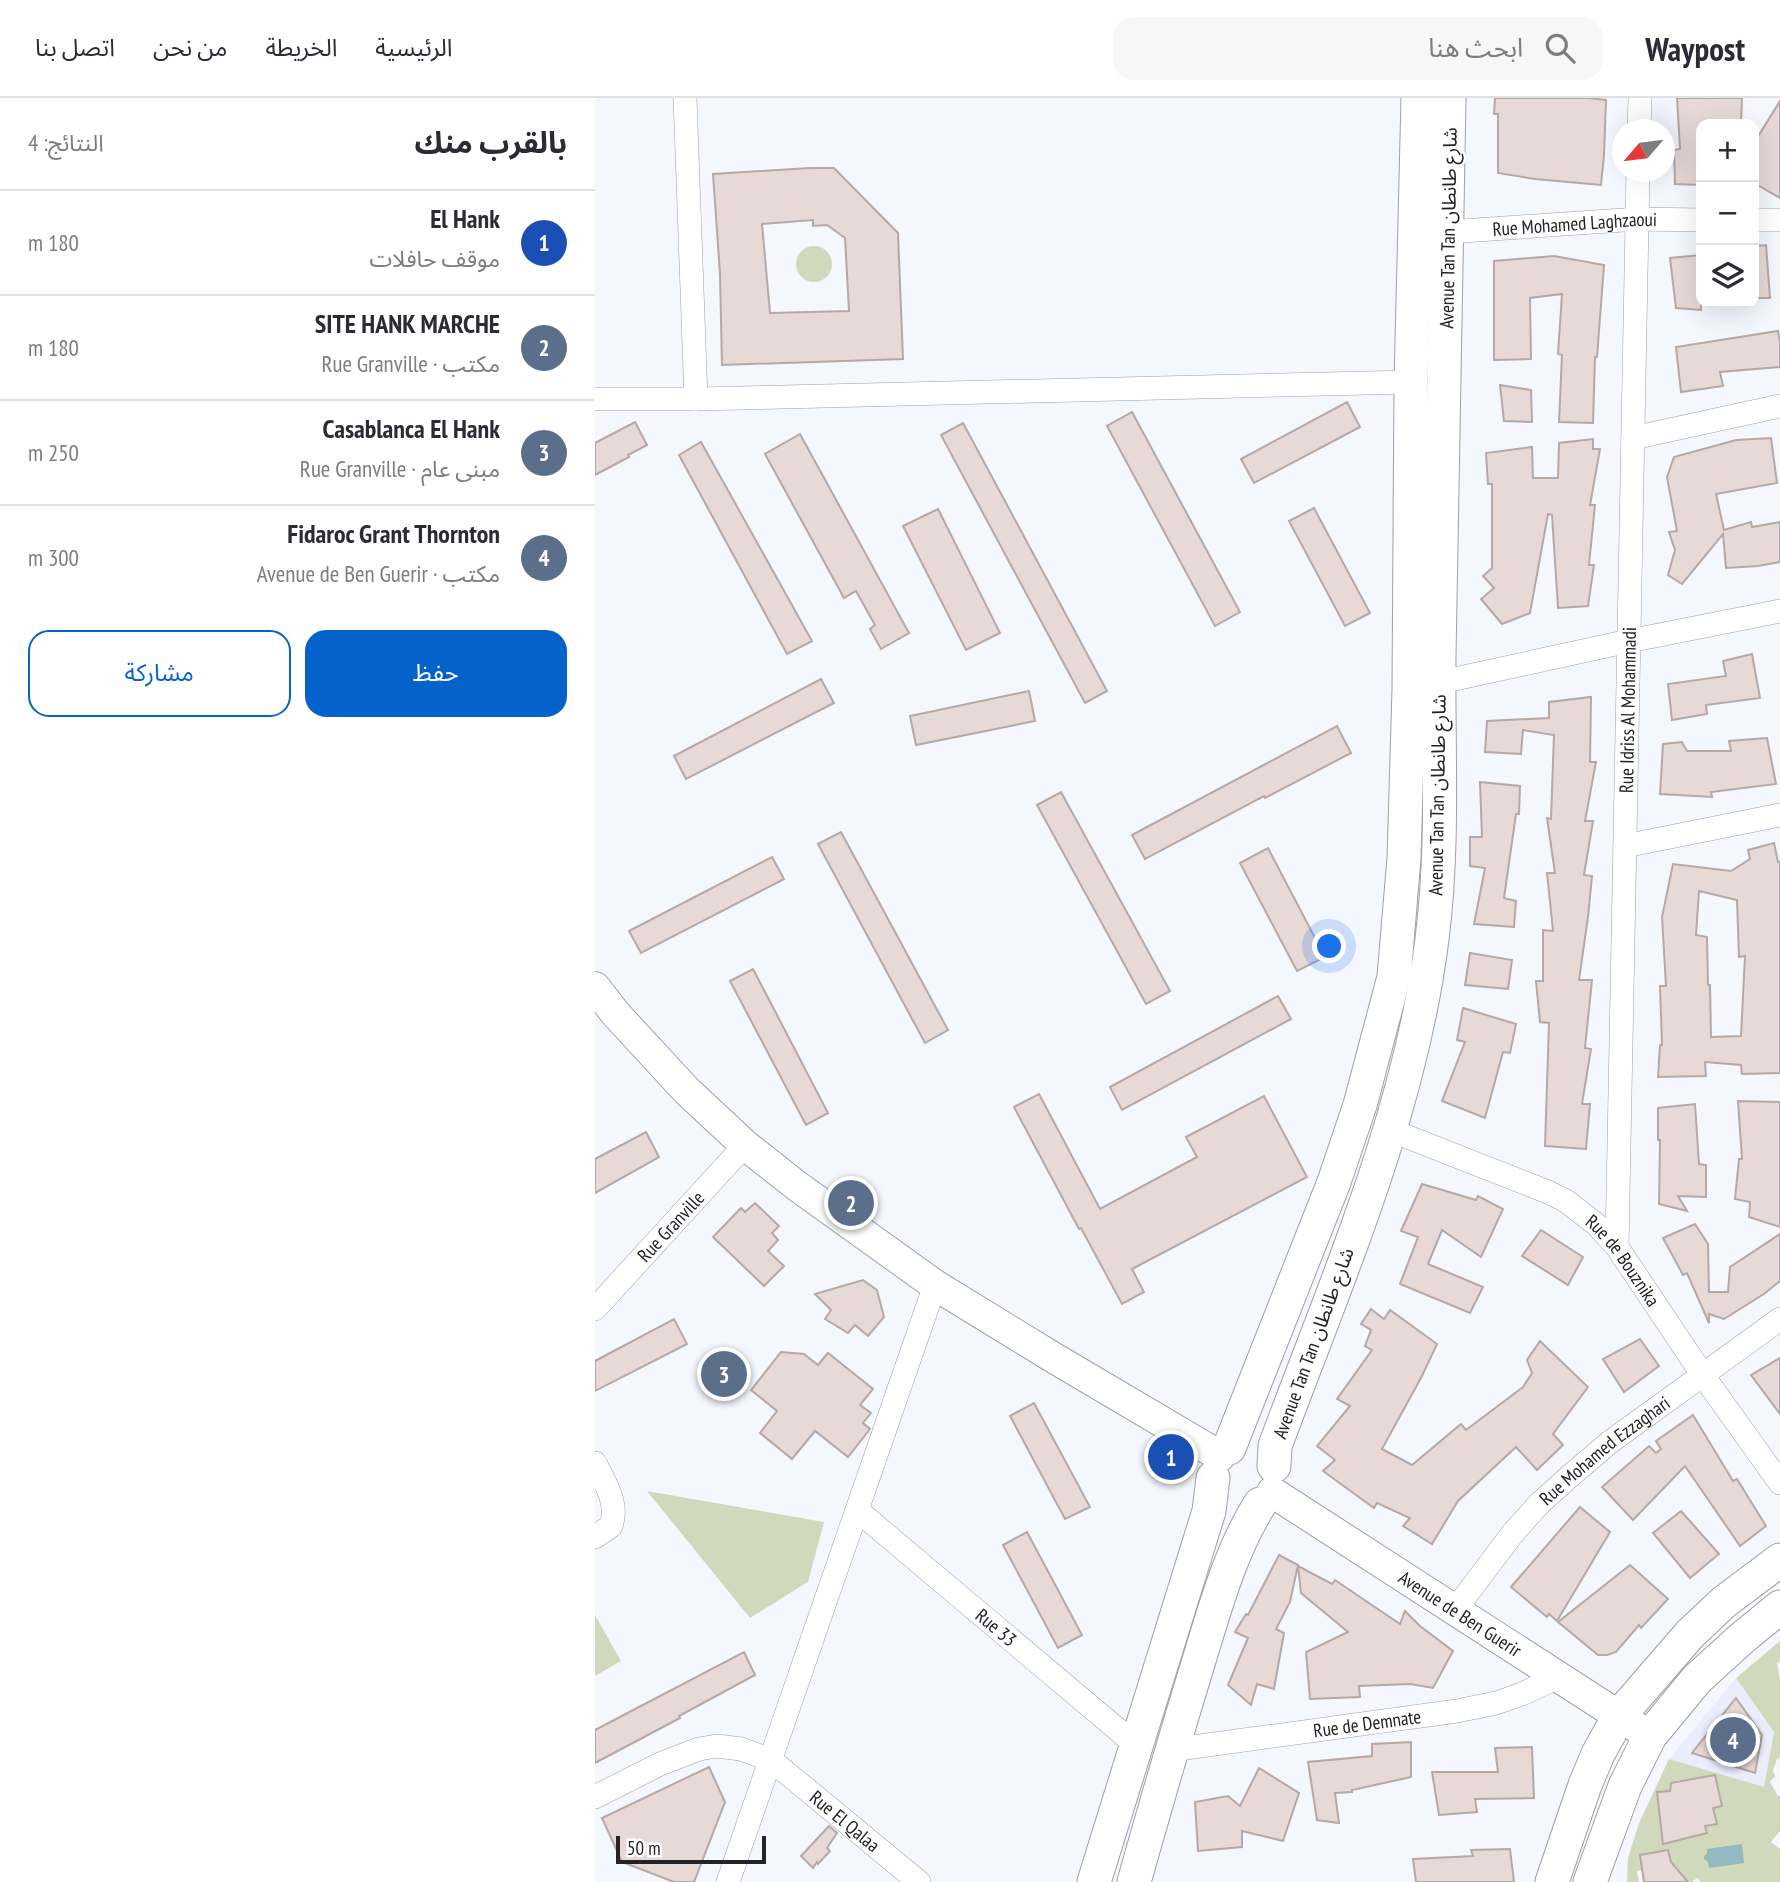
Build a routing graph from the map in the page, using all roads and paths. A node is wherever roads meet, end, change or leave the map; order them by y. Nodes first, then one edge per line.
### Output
1 (685, 98) edge
2 (1418, 98) edge
3 (1449, 98) edge
4 (1640, 98) edge
5 (1639, 119) edge
6 (1639, 182) edge
7 (1637, 219) junction
8 (1696, 220) edge
9 (1759, 220) edge
10 (1780, 220) edge
11 (1447, 232) junction
12 (1411, 382) junction
13 (696, 399) junction
14 (595, 400) edge
15 (1780, 406) edge
16 (1633, 439) junction
17 (1780, 611) edge
18 (1629, 641) junction
19 (1424, 685) junction
20 (1780, 815) edge
21 (1625, 846) junction
22 (595, 987) edge
23 (1390, 1130) junction
24 (745, 1144) junction
25 (1617, 1247) junction
26 (935, 1285) junction
27 (595, 1309) edge
28 (1780, 1319) edge
29 (1702, 1374) junction
30 (1221, 1461) junction
31 (595, 1463) edge
32 (1780, 1483) edge
33 (1268, 1487) junction
34 (857, 1510) junction
35 (595, 1537) edge
36 (1780, 1560) edge
37 (1780, 1607) edge
38 (1455, 1610) junction
39 (1558, 1677) junction
40 (1619, 1716) junction
41 (1650, 1736) junction
42 (1136, 1745) junction
43 (1171, 1750) junction
44 (771, 1760) junction
45 (595, 1797) edge
46 (728, 1882) edge
47 (919, 1882) edge
48 (1094, 1882) edge
49 (1134, 1882) edge
50 (1552, 1882) edge
51 (1590, 1882) edge

1 - 13 street
2 - 12 main road, Avenue Tan Tan شارع طانطان
3 - 11 main road, Avenue Tan Tan شارع طانطان
4 - 5 street
6 - 7 street, Rue Idriss Al Mohammadi
7 - 8 street, Rue Mohamed Laghzaoui
7 - 11 street, Rue Mohamed Laghzaoui
7 - 16 street, Rue Idriss Al Mohammadi
9 - 10 street
11 - 19 main road, Avenue Tan Tan شارع طانطان
12 - 13 street
12 - 19 main road, Avenue Tan Tan شارع طانطان
13 - 14 street
15 - 16 street
16 - 18 street, Rue Idriss Al Mohammadi
17 - 18 street
18 - 19 street
18 - 21 street, Rue Idriss Al Mohammadi
19 - 23 main road, Avenue Tan Tan شارع طانطان
19 - 30 main road, Avenue Tan Tan شارع طانطان
20 - 21 street
21 - 25 street, Rue Idriss Al Mohammadi
22 - 24 street
23 - 25 street, Rue de Bouznika
23 - 33 main road, Avenue Tan Tan شارع طانطان
24 - 26 street
24 - 27 street, Rue Granville
25 - 29 street, Rue de Bouznika
26 - 30 street
26 - 34 street
28 - 29 street, Rue Mohamed Ezzaghari
29 - 32 street, Rue de Bouznika
29 - 38 street, Rue Mohamed Ezzaghari
30 - 33 main road
30 - 33 main road
30 - 42 main road, Avenue Tan Tan شارع طانطان
31 - 35 street
33 - 38 street, Avenue de Ben Guerir
33 - 43 main road, Avenue Tan Tan شارع طانطان
34 - 42 street, Rue 33
34 - 44 street
36 - 40 main road
37 - 41 main road
38 - 39 street, Avenue de Ben Guerir
39 - 40 street, Avenue de Ben Guerir
39 - 43 street, Rue de Demnate
40 - 41 street, Avenue de Ben Guerir
40 - 50 main road
41 - 51 main road
42 - 48 main road, Avenue Tan Tan شارع طانطان
43 - 49 main road, Avenue Tan Tan شارع طانطان
44 - 45 street
44 - 46 street
44 - 47 street, Rue El Qalaa

